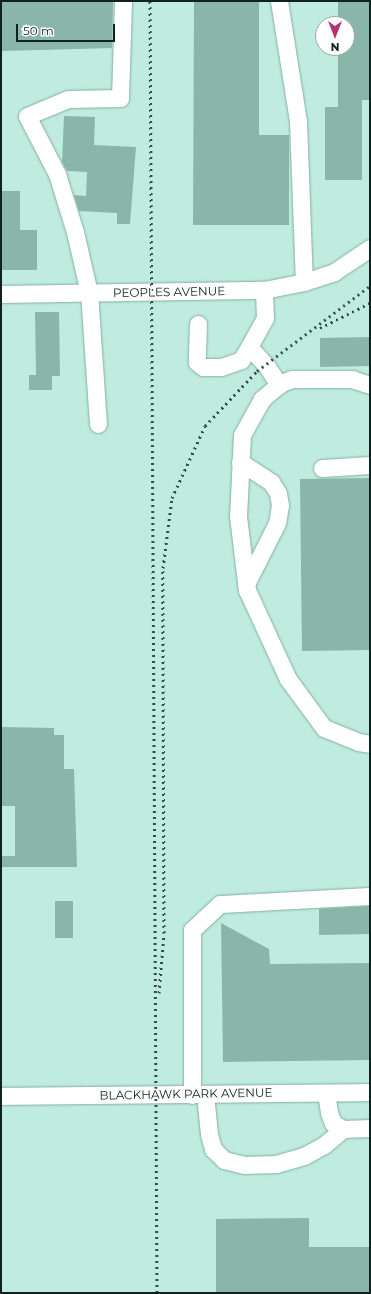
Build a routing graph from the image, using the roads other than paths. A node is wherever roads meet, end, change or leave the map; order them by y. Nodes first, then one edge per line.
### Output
1 (123, 1) edge
2 (279, 1) edge
3 (368, 252) edge
4 (304, 282) junction
5 (264, 290) junction
6 (89, 293) junction
7 (1, 294) edge
8 (198, 324) dead end
9 (249, 347) junction
10 (279, 385) junction
11 (370, 385) edge
12 (98, 424) dead end
13 (240, 462) junction
14 (370, 465) edge
15 (322, 468) dead end
16 (246, 584) junction
17 (370, 744) edge
18 (370, 896) edge
19 (370, 1092) edge
20 (326, 1093) junction
21 (198, 1094) junction
22 (1, 1096) edge
23 (370, 1128) edge
24 (343, 1129) junction

1 - 6 street
2 - 4 street
3 - 4 street, PEOPLES AVENUE
4 - 5 street, PEOPLES AVENUE
5 - 6 street, PEOPLES AVENUE
5 - 9 street
6 - 7 street, PEOPLES AVENUE
6 - 12 street
8 - 9 street
9 - 10 street
10 - 11 street
10 - 13 street
13 - 16 street
13 - 16 street
14 - 15 street
16 - 17 street
18 - 21 street
19 - 20 street, BLACKHAWK PARK AVENUE
20 - 21 street, BLACKHAWK PARK AVENUE
20 - 24 street
21 - 22 street, BLACKHAWK PARK AVENUE
21 - 24 street
23 - 24 street

